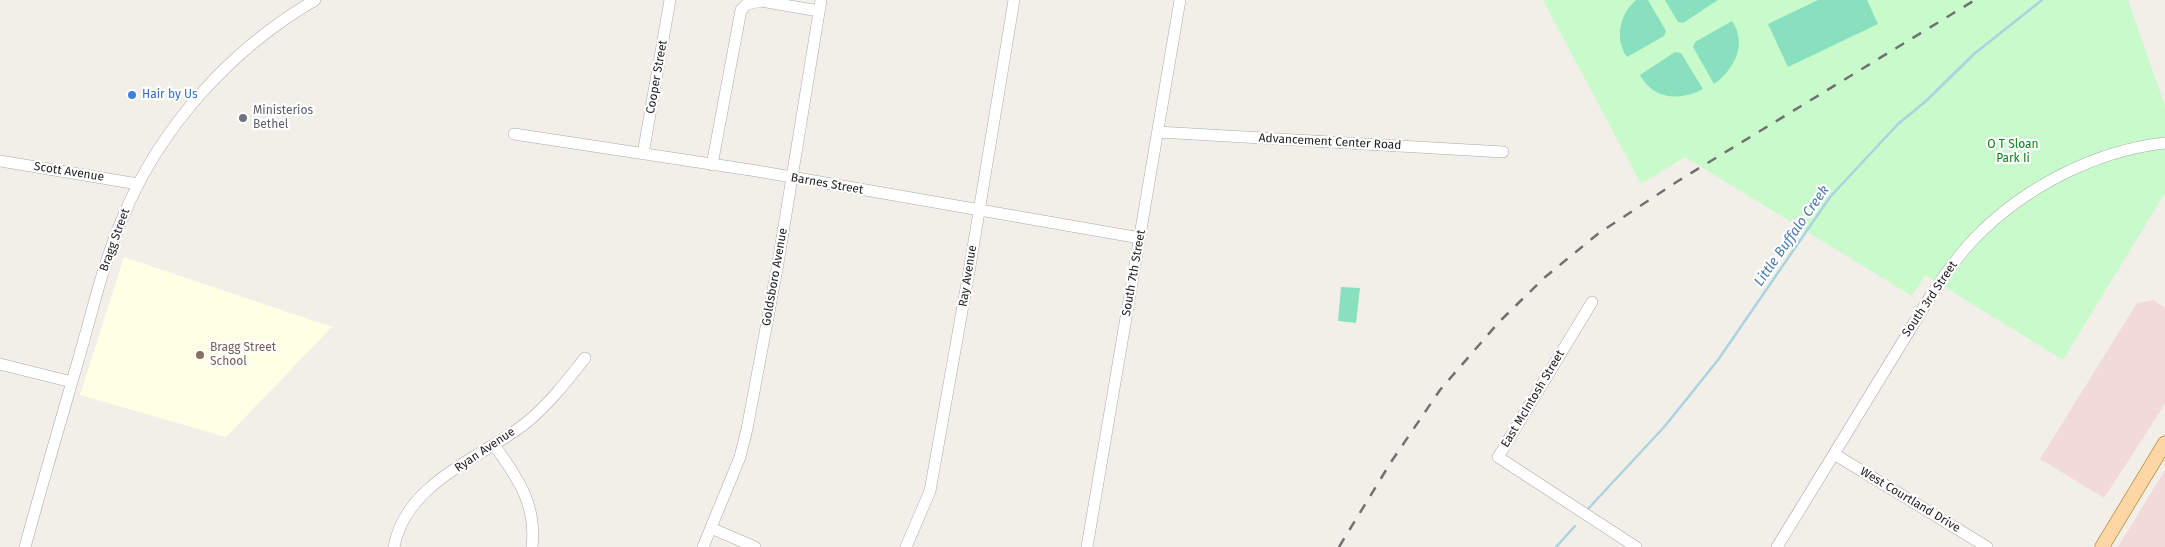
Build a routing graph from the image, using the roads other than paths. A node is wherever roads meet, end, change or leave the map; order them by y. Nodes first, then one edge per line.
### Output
1 (315, 0) edge
2 (670, 0) edge
3 (1014, 0) edge
4 (1180, 0) edge
5 (820, 6) edge
6 (1158, 132) junction
7 (514, 134) dead end
8 (2165, 143) edge
9 (1503, 152) dead end
10 (643, 154) junction
11 (0, 161) edge
12 (712, 165) junction
13 (792, 178) junction
14 (138, 184) junction
15 (978, 210) junction
16 (1140, 238) junction
17 (1592, 302) dead end
18 (585, 358) dead end
19 (0, 364) edge
20 (72, 382) junction
21 (2165, 443) edge
22 (494, 446) junction
23 (1834, 454) junction
24 (711, 528) junction
25 (25, 547) edge
26 (394, 547) edge
27 (532, 547) edge
28 (702, 547) edge
29 (755, 547) edge
30 (906, 547) edge
31 (1087, 547) edge
32 (1636, 547) edge
33 (1777, 547) edge
34 (1987, 547) edge
35 (2102, 547) edge

1 - 14 street, Bragg Street
2 - 10 street, Cooper Street
3 - 15 street, Ray Avenue
4 - 6 street, South 7th Street
5 - 12 street
5 - 13 street, Goldsboro Avenue
6 - 9 street, Advancement Center Road
6 - 16 street, South 7th Street
7 - 10 street, Barnes Street
8 - 23 street, South 3rd Street
10 - 12 street, Barnes Street
11 - 14 street, Scott Avenue
12 - 13 street, Barnes Street
13 - 15 street, Barnes Street
13 - 24 street, Goldsboro Avenue
14 - 20 street, Bragg Street
15 - 16 street, Barnes Street
15 - 30 street, Ray Avenue
16 - 31 street, South 7th Street
17 - 32 street, East McIntosh Street
18 - 22 street, Ryan Avenue
19 - 20 street
20 - 25 street, Bragg Street
21 - 35 main road
22 - 26 street, Ryan Avenue
22 - 27 street
23 - 33 street, South 3rd Street
23 - 34 street, West Courtland Drive
24 - 28 street, Goldsboro Avenue
24 - 29 street

